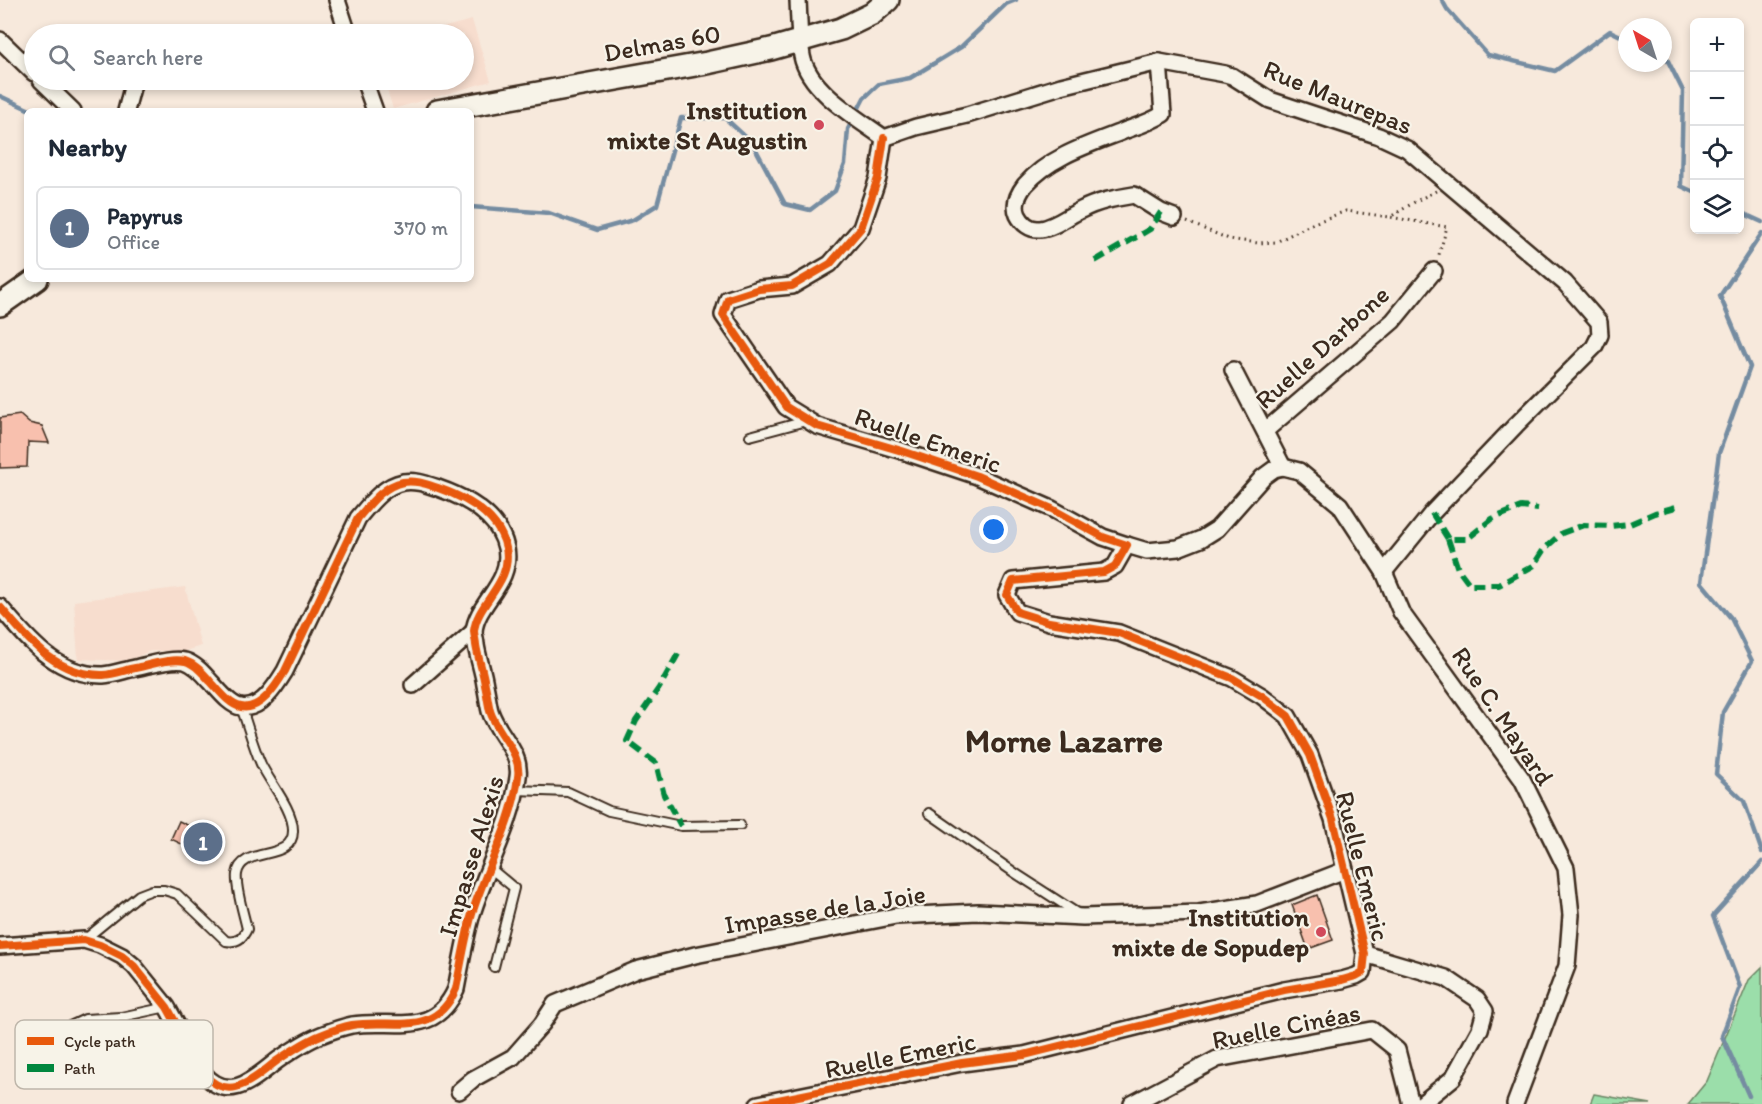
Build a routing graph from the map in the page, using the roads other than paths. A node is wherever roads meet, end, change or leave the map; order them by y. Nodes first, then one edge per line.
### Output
1 (336, 0) edge
2 (798, 0) edge
3 (888, 0) edge
4 (344, 24) edge
5 (0, 40) edge
6 (801, 40) junction
7 (1159, 62) junction
8 (24, 64) edge
9 (51, 90) edge
10 (131, 90) edge
11 (368, 90) edge
12 (70, 108) edge
13 (127, 108) edge
14 (374, 108) edge
15 (454, 108) edge
16 (884, 138) junction
17 (1174, 217) road end
18 (1434, 272) road end
19 (32, 282) edge
20 (0, 305) edge
21 (1233, 370) dead end
22 (806, 421) junction
23 (1265, 430) junction
24 (750, 436) dead end
25 (1283, 467) junction
26 (1127, 545) junction
27 (1384, 572) junction
28 (0, 607) edge
29 (474, 631) junction
30 (413, 685) dead end
31 (241, 707) junction
32 (516, 790) junction
33 (930, 813) dead end
34 (740, 825) dead end
35 (490, 868) junction
36 (1345, 870) junction
37 (1083, 917) junction
38 (84, 940) junction
39 (0, 946) edge
40 (1365, 954) junction
41 (494, 967) dead end
42 (167, 1007) junction
43 (83, 1020) edge
44 (174, 1020) edge
45 (213, 1084) edge
46 (459, 1091) dead end
47 (758, 1104) edge
48 (1132, 1104) edge
49 (1411, 1104) edge
50 (1421, 1104) edge
51 (1515, 1104) edge

1 - 4 street
2 - 6 street
3 - 6 street, Delmas 60
5 - 8 street
6 - 15 street, Delmas 60
6 - 16 street
7 - 16 street, Rue Maurepas
7 - 17 street
7 - 27 street, Rue Maurepas
9 - 12 street
10 - 13 street
11 - 14 street
16 - 22 street, Ruelle Emeric
18 - 23 street, Ruelle Darbone
19 - 20 street
21 - 23 street
22 - 24 lane
22 - 26 street, Ruelle Emeric
23 - 25 street
25 - 26 street
25 - 27 street, Rue C. Mayard
26 - 36 street, Ruelle Emeric
27 - 51 street, Rue C. Mayard
28 - 31 street
29 - 30 street
29 - 31 street
29 - 32 street, Impasse Alexis
31 - 38 lane
32 - 34 lane
32 - 35 street, Impasse Alexis
33 - 37 lane
35 - 41 lane
35 - 45 street, Impasse Alexis
36 - 37 street, Impasse de la Joie
36 - 40 street, Ruelle Emeric
37 - 46 street, Impasse de la Joie
38 - 39 street
38 - 42 street, Impasse Alexis
40 - 47 street, Ruelle Emeric
40 - 50 street
42 - 43 lane
42 - 44 street, Impasse Alexis
48 - 49 street, Ruelle Cinéas

